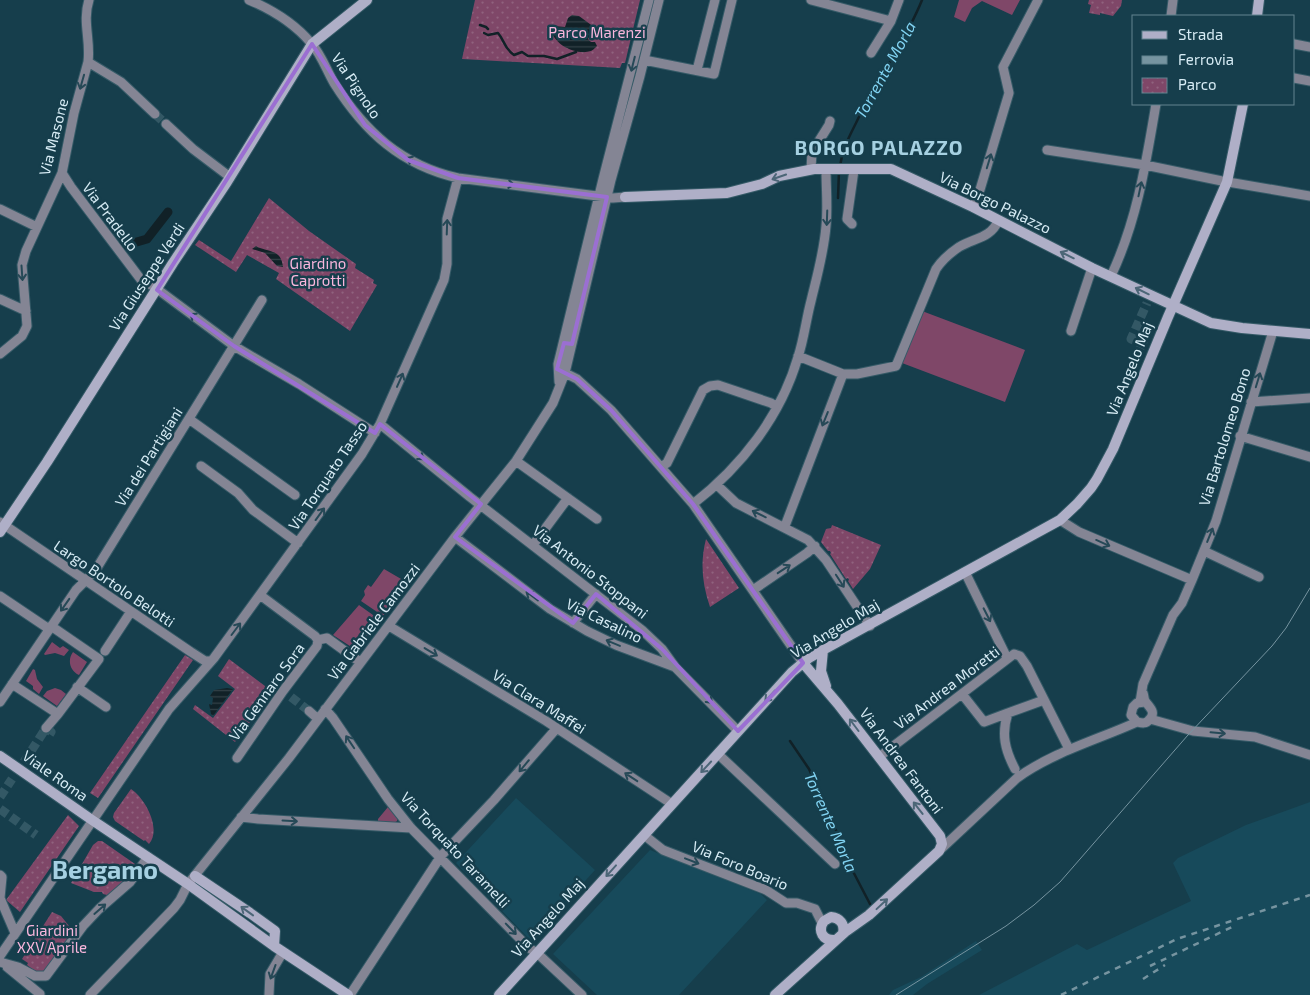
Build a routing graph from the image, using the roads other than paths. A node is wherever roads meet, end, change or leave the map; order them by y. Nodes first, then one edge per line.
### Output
1 (90, 0) edge
2 (249, 0) edge
3 (367, 0) edge
4 (650, 0) edge
5 (659, 0) edge
6 (715, 0) edge
7 (732, 0) edge
8 (811, 0) edge
9 (900, 0) edge
10 (1038, 0) edge
11 (1173, 0) edge
12 (1257, 1) edge
13 (1170, 15) edge
14 (1257, 15) edge
15 (891, 21) junction
16 (312, 44) junction
17 (1295, 44) edge
18 (1310, 47) edge
19 (871, 53) dead end
20 (646, 60) junction
21 (88, 62) junction
22 (697, 70) junction
23 (1295, 78) edge
24 (1310, 81) edge
25 (1156, 105) edge
26 (1243, 105) edge
27 (155, 114) tunnel mouth
28 (830, 121) dead end
29 (166, 124) tunnel mouth
30 (1047, 150) dead end
31 (1145, 165) junction
32 (811, 169) junction
33 (828, 169) junction
34 (852, 170) junction
35 (62, 173) junction
36 (230, 177) junction
37 (458, 178) junction
38 (610, 180) junction
39 (1228, 182) junction
40 (1310, 196) edge
41 (625, 198) joint
42 (604, 200) junction
43 (973, 207) junction
44 (0, 209) edge
45 (998, 221) junction
46 (852, 224) dead end
47 (36, 227) junction
48 (1092, 268) junction
49 (1111, 276) junction
50 (157, 290) junction
51 (0, 299) edge
52 (262, 300) dead end
53 (1173, 306) junction
54 (26, 311) junction
55 (1071, 331) dead end
56 (1272, 331) junction
57 (1310, 334) edge
58 (565, 343) junction
59 (234, 346) junction
60 (0, 354) edge
61 (798, 356) junction
62 (558, 364) junction
63 (565, 373) junction
64 (843, 374) junction
65 (560, 387) junction
66 (1310, 398) edge
67 (1251, 402) junction
68 (777, 407) junction
69 (189, 419) junction
70 (380, 424) junction
71 (375, 433) junction
72 (1240, 436) junction
73 (1310, 457) edge
74 (516, 461) junction
75 (201, 466) dead end
76 (661, 468) junction
77 (717, 485) junction
78 (295, 495) dead end
79 (568, 498) junction
80 (693, 504) junction
81 (482, 505) junction
82 (596, 519) dead end
83 (1060, 520) junction
84 (2, 526) edge
85 (785, 526) junction
86 (455, 537) junction
87 (298, 543) junction
88 (533, 545) junction
89 (814, 546) junction
90 (1204, 551) junction
91 (965, 572) junction
92 (1260, 576) dead end
93 (85, 580) junction
94 (1192, 580) junction
95 (753, 590) junction
96 (596, 594) junction
97 (260, 595) junction
98 (0, 596) edge
99 (130, 612) junction
100 (573, 623) junction
101 (389, 626) junction
102 (870, 626) junction
103 (50, 628) junction
104 (318, 640) junction
105 (823, 650) junction
106 (101, 656) junction
107 (1007, 658) junction
108 (210, 661) junction
109 (360, 662) junction
110 (803, 663) junction
111 (675, 667) junction
112 (12, 684) junction
113 (77, 687) junction
114 (283, 691) junction
115 (830, 693) junction
116 (962, 694) junction
117 (291, 697) tunnel mouth
118 (1044, 700) junction
119 (0, 702) edge
120 (1143, 702) junction
121 (106, 708) dead end
122 (325, 709) junction
123 (309, 711) tunnel mouth
124 (1008, 713) junction
125 (58, 714) junction
126 (318, 719) junction
127 (1150, 719) junction
128 (1135, 720) junction
129 (46, 728) tunnel mouth
130 (556, 729) junction
131 (738, 731) junction
132 (1069, 750) junction
133 (718, 754) junction
134 (1310, 755) edge
135 (0, 756) edge
136 (879, 757) junction
137 (237, 758) dead end
138 (1015, 769) dead end
139 (672, 804) junction
140 (242, 817) junction
141 (92, 820) junction
142 (411, 828) junction
143 (644, 834) junction
144 (954, 836) junction
145 (941, 838) junction
146 (941, 849) junction
147 (440, 856) junction
148 (148, 857) junction
149 (835, 864) dead end
150 (0, 875) edge
151 (195, 875) junction
152 (822, 923) junction
153 (15, 933) junction
154 (839, 937) junction
155 (283, 952) junction
156 (537, 953) junction
157 (0, 956) edge
158 (0, 962) edge
159 (35, 976) junction
160 (36, 991) edge
161 (90, 995) edge
162 (269, 995) edge
163 (349, 995) edge
164 (499, 995) edge
165 (582, 995) edge
166 (776, 995) edge

1 - 21 street, Via Masone
2 - 16 street, Via Pignolo
3 - 16 street, Via Giuseppe Verdi
4 -> 38 street
5 - 20 street
6 - 22 street
7 - 22 street
8 - 15 street
9 - 15 street
43 -> 10 street
11 - 13 street
12 - 14 street
15 - 19 street
16 - 36 street, Via Giuseppe Verdi
37 -> 16 street, Via Pignolo
17 - 18 street
20 - 22 street
20 - 38 street
21 - 27 street
21 -> 35 street, Via Masone
23 - 24 street
25 - 31 street
26 - 39 street, Via Angelo Maj
28 - 32 street
29 - 36 street
30 - 31 street
31 - 39 street
49 -> 31 street
32 - 33 street, Via Borgo Palazzo
32 -> 41 street, Via Borgo Palazzo
33 - 34 street, Via Borgo Palazzo
33 -> 61 street
34 - 43 street, Via Borgo Palazzo
34 - 46 street
35 - 47 street, Via Masone
35 - 50 street, Via Pradello
36 - 50 street, Via Giuseppe Verdi
37 -> 42 street, Via Pignolo
70 -> 37 street, Via Torquato Tasso
38 - 42 street
38 - 42 street
39 - 40 street
39 - 53 street, Via Angelo Maj
41 - 42 street, Via Pignolo
42 - 58 street, Via Gabriele Camozzi
42 - 63 street, Via Gabriele Camozzi
43 - 45 street, Via Borgo Palazzo
44 - 47 street
48 -> 45 street, Via Borgo Palazzo
45 - 64 street
47 -> 54 street, Via Masone
48 - 49 street, Via Borgo Palazzo
48 - 55 street
53 -> 49 street, Via Borgo Palazzo
59 -> 50 street, Via Pradello
50 - 84 street, Via Giuseppe Verdi
51 - 54 street
52 - 59 street
53 - 56 street, Via Borgo Palazzo
53 - 83 street, Via Angelo Maj
54 - 60 street, Via Masone
56 - 57 street, Via Borgo Palazzo
67 -> 56 street, Via Bartolomeo Bono
58 - 62 street, Via Gabriele Camozzi
58 - 63 street, Via Gabriele Camozzi
59 - 69 street, Via dei Partigiani
59 - 71 street, Via Pradello
61 - 64 street
61 - 68 street
62 - 63 street
62 - 65 street, Via Gabriele Camozzi
63 - 65 street, Via Gabriele Camozzi
63 - 76 street
64 -> 85 street
65 - 74 street, Via Gabriele Camozzi
66 - 67 street
67 - 72 street, Via Bartolomeo Bono
68 - 76 street
68 - 77 street
69 - 78 street
69 - 93 street, Via dei Partigiani
70 - 71 street, Via Torquato Tasso
70 -> 81 street, Via Antonio Stoppani
87 -> 71 street, Via Torquato Tasso
72 - 73 street
90 -> 72 street, Via Bartolomeo Bono
74 - 79 street
74 - 81 street, Via Gabriele Camozzi
75 - 87 street
76 - 80 street
77 - 80 street
85 -> 77 street
79 - 82 street
79 - 88 street
80 - 95 street
81 - 86 street, Via Gabriele Camozzi
81 - 88 street, Via Antonio Stoppani
83 - 91 street, Via Angelo Maj
83 -> 94 street
84 - 93 street, Largo Bortolo Belotti
85 - 89 street
100 -> 86 street, Via Casalino
86 - 101 street, Via Gabriele Camozzi
87 - 97 street, Via Torquato Tasso
88 - 96 street, Via Antonio Stoppani
95 -> 89 street
89 -> 102 street
90 - 92 street
90 - 94 street, Via Bartolomeo Bono
91 - 102 street, Via Angelo Maj
91 -> 107 street
93 - 99 street, Largo Bortolo Belotti
93 -> 103 street, Via dei Partigiani
94 - 120 street, Via Bartolomeo Bono
95 - 110 street
96 - 100 street
96 - 111 street, Via Antonio Stoppani
97 - 104 street
108 -> 97 street, Via Torquato Tasso
98 - 103 street
99 - 106 street
99 - 108 street, Largo Bortolo Belotti
111 -> 100 street, Via Casalino
101 - 109 street, Via Gabriele Camozzi
101 -> 130 street, Via Clara Maffei
102 - 105 street, Via Angelo Maj
103 - 106 street
103 - 112 street, Via dei Partigiani
104 - 109 street
104 - 114 street, Via Gennaro Sora
105 - 110 street, Via Angelo Maj
105 - 115 street, Via Andrea Fantoni
106 - 113 street
107 - 116 street, Via Andrea Moretti
107 - 118 street, Via Andrea Moretti
108 - 141 street, Via Torquato Tasso
109 - 122 street, Via Gabriele Camozzi
110 - 115 street, Via Andrea Fantoni
110 -> 131 street, Via Angelo Maj
111 -> 131 street, Via Casalino
112 - 119 street, Via dei Partigiani
112 - 125 street
113 - 121 street
113 - 125 street
114 - 117 street
114 - 137 street, Via Gennaro Sora
136 -> 115 street, Via Andrea Fantoni
116 - 124 street
116 - 136 street, Via Andrea Moretti
118 - 124 street
118 - 132 street, Via Andrea Moretti
120 - 127 street, Via Bartolomeo Bono
120 - 128 street, Via Bartolomeo Bono
122 - 126 street, Via Gabriele Camozzi
142 -> 122 street, Via Torquato Taramelli
123 - 126 street
124 - 138 street
125 - 129 street
126 - 140 street, Via Gabriele Camozzi
127 - 128 street
127 -> 134 street
128 - 132 street
139 -> 130 street, Via Clara Maffei
130 -> 147 street
131 - 133 street, Via Angelo Maj
132 - 144 street
133 -> 139 street, Via Angelo Maj
133 - 149 street
135 - 141 street, Viale Roma
145 -> 136 street, Via Andrea Fantoni
139 - 143 street, Via Angelo Maj
140 -> 142 street
140 - 151 street, Via Gabriele Camozzi
141 - 148 street, Viale Roma
141 - 153 street, Via Torquato Tasso
142 - 147 street, Via Torquato Taramelli
143 -> 152 street, Via Foro Boario
143 -> 156 street, Via Angelo Maj
144 - 145 street
144 - 146 street
145 - 146 street, Via Andrea Fantoni
154 -> 146 street
147 -> 156 street, Via Torquato Taramelli
147 - 163 street
148 - 151 street, Viale Roma
159 -> 148 street
150 - 153 street
151 - 155 street, Viale Roma
151 - 161 street, Via Gabriele Camozzi
152 - 154 street, Via Foro Boario
152 - 154 street
153 - 157 street, Via Torquato Tasso
154 - 166 street
155 -> 162 street
155 - 163 street
156 - 164 street, Via Angelo Maj
156 - 165 street, Via Torquato Taramelli
158 - 159 street
158 - 160 street
159 - 160 street

